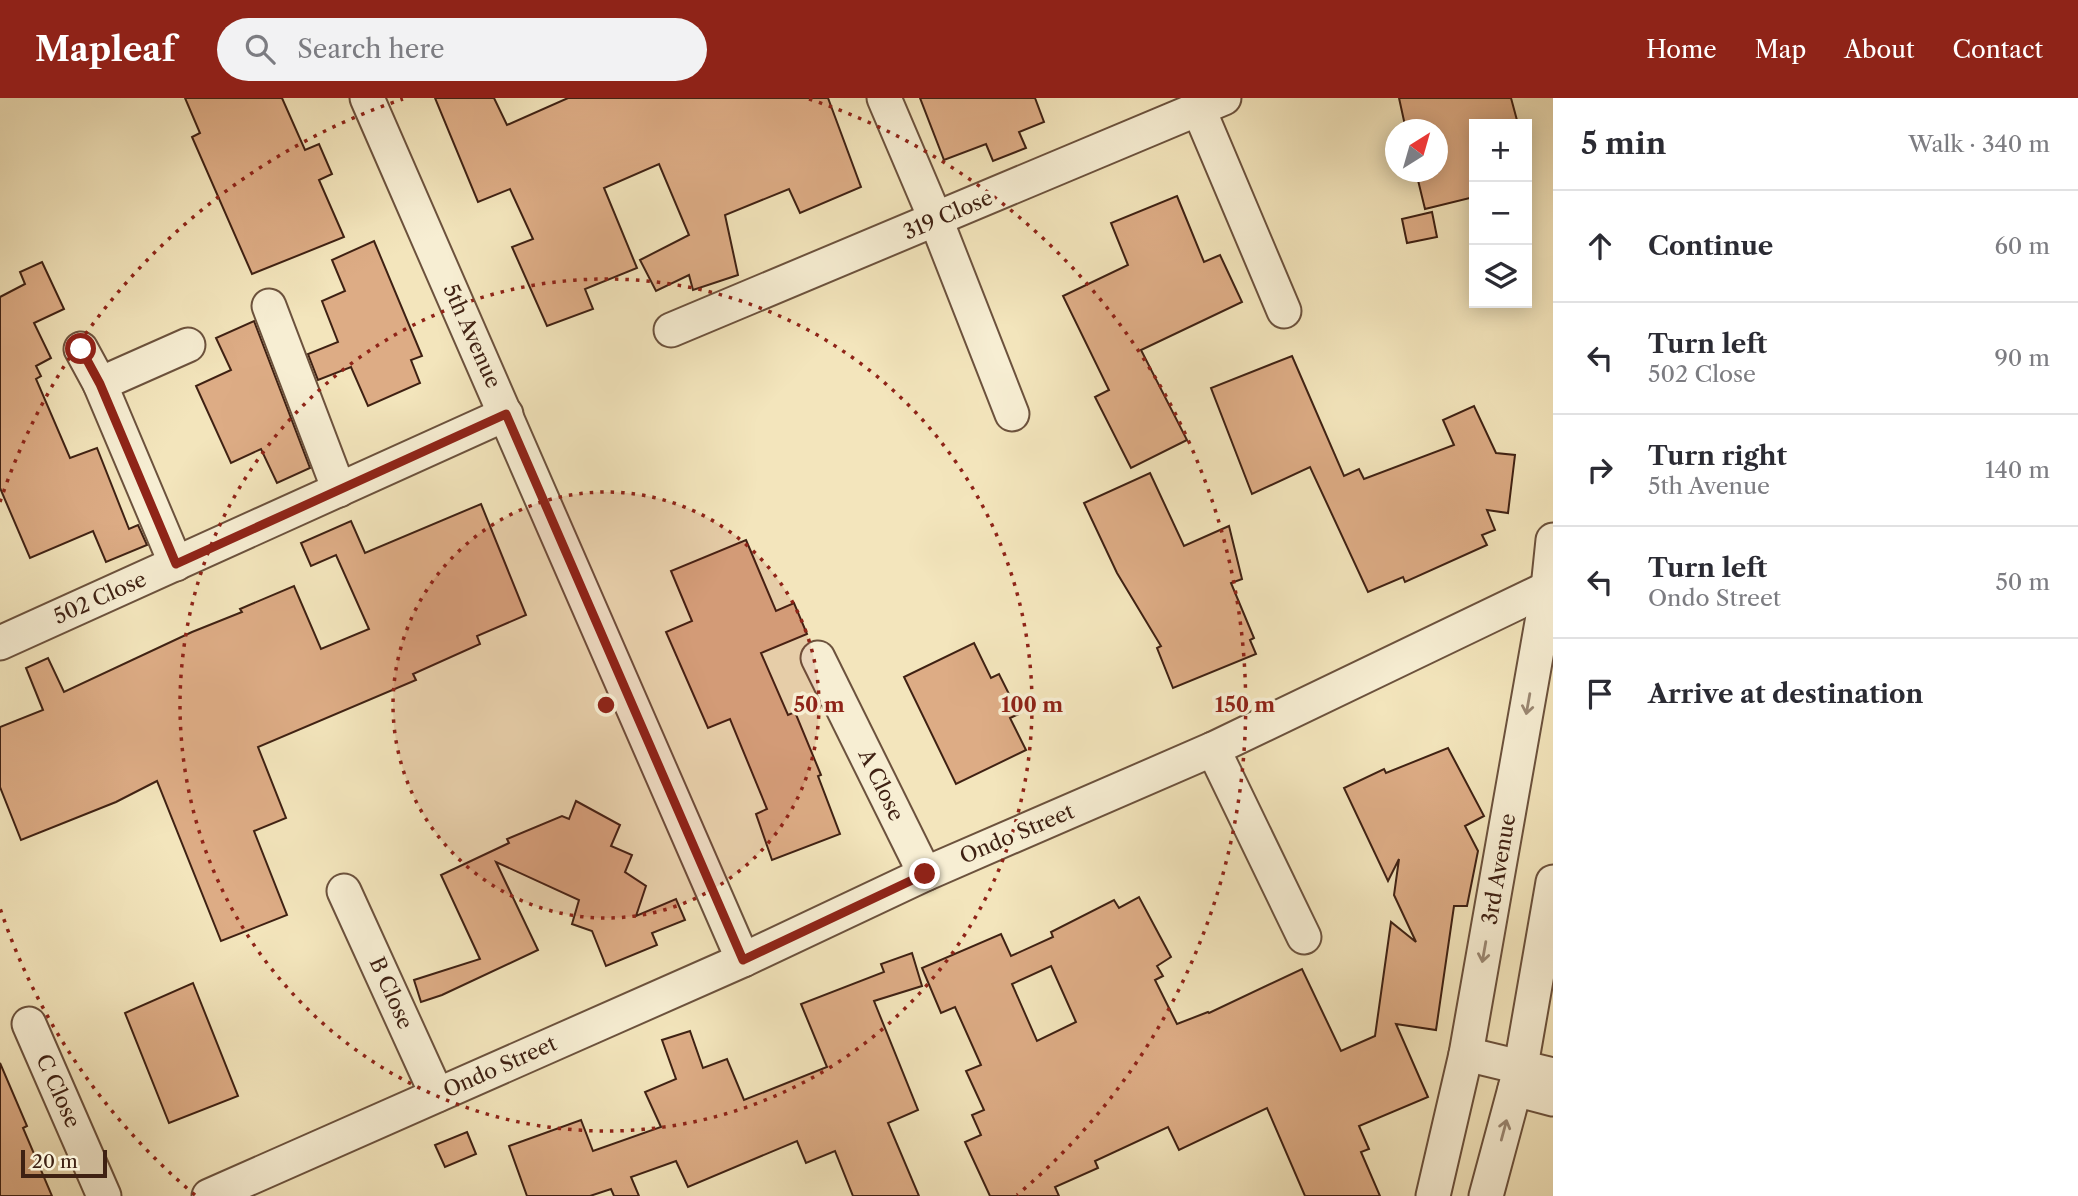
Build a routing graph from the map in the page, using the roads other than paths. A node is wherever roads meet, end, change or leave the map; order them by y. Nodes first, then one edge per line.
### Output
1 (367, 98) edge
2 (884, 98) edge
3 (1212, 104) edge
4 (936, 220) junction
5 (269, 306) dead end
6 (1284, 311) dead end
7 (671, 330) dead end
8 (188, 345) dead end
9 (81, 349) dead end
10 (100, 384) junction
11 (506, 414) junction
12 (1012, 414) dead end
13 (340, 490) junction
14 (1553, 540) edge
15 (176, 564) junction
16 (1551, 588) edge
17 (0, 643) edge
18 (818, 658) dead end
19 (1213, 750) junction
20 (925, 874) junction
21 (1553, 882) edge
22 (344, 891) dead end
23 (1304, 937) dead end
24 (743, 960) junction
25 (29, 1024) dead end
26 (1466, 1054) junction
27 (1553, 1074) edge
28 (1518, 1078) junction
29 (437, 1095) junction
30 (1553, 1099) edge
31 (104, 1196) edge
32 (209, 1196) edge
33 (1433, 1196) edge
34 (1486, 1196) edge

1 - 11 street, 5th Avenue
2 - 4 street
3 - 4 street, 319 Close
3 - 6 street
4 - 7 street, 319 Close
4 - 12 street
5 - 13 street
8 - 10 street
9 - 10 street
10 - 15 street
11 - 13 street, 502 Close
11 - 24 street, 5th Avenue
13 - 15 street, 502 Close
14 - 16 street, 3rd Avenue
15 - 17 street, 502 Close
16 - 19 street, Ondo Street
16 -> 26 street, 3rd Avenue
18 - 20 street, A Close
19 - 20 street, Ondo Street
19 - 23 street
20 - 24 street, Ondo Street
21 - 28 street
22 - 29 street, B Close
24 - 29 street, Ondo Street
25 - 31 street, C Close
26 - 28 street
26 - 33 street, 3rd Avenue
27 - 28 street
28 - 30 street
34 -> 28 street
29 - 32 street, Ondo Street

